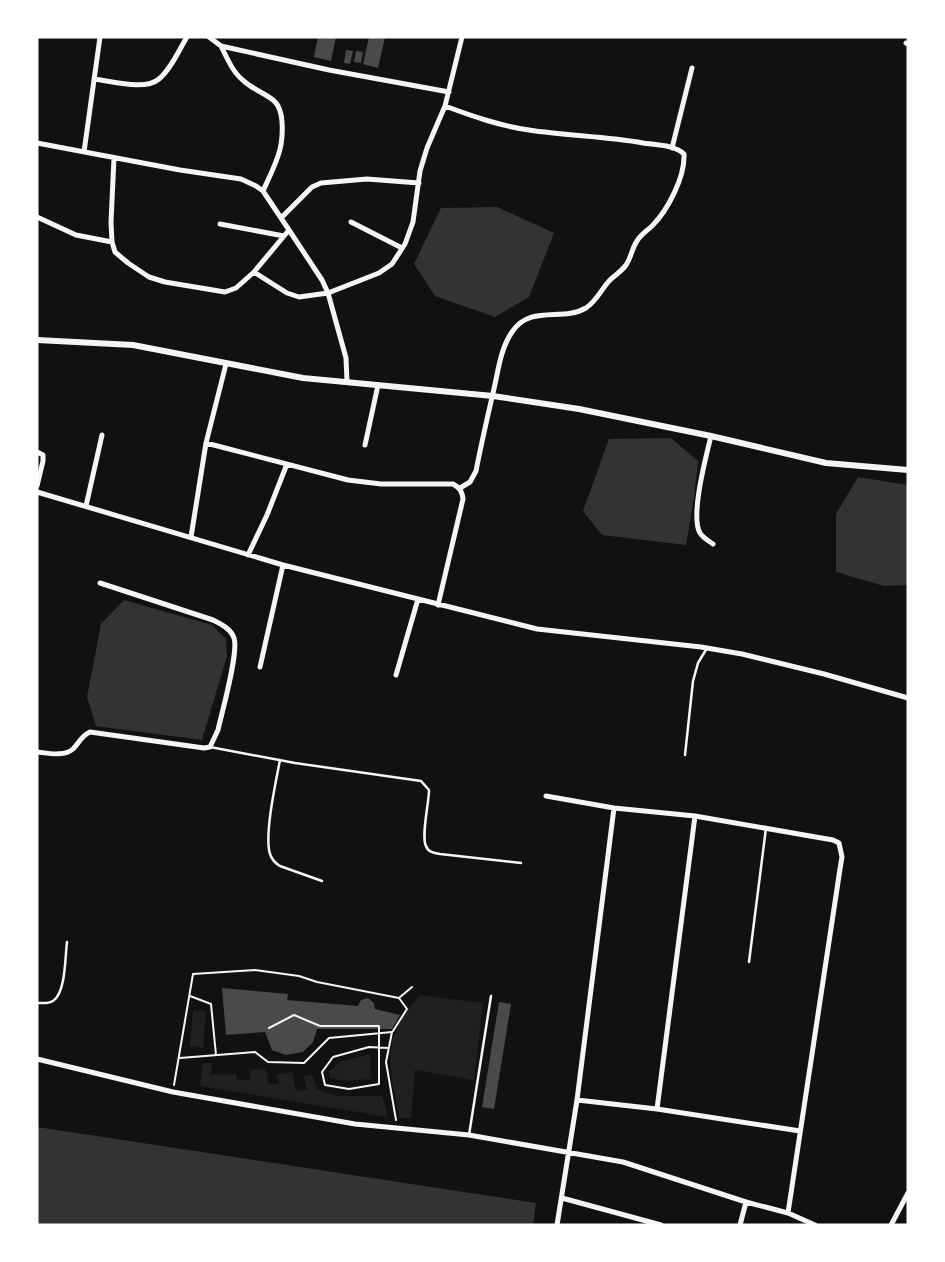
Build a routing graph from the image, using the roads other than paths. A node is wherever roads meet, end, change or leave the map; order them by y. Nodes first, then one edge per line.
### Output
1 (100, 37) edge
2 (187, 37) edge
3 (209, 37) edge
4 (462, 37) edge
5 (221, 46) junction
6 (692, 68) dead end
7 (94, 79) junction
8 (449, 92) junction
9 (445, 106) junction
10 (37, 143) edge
11 (672, 148) junction
12 (84, 152) junction
13 (114, 158) junction
14 (419, 183) junction
15 (263, 191) junction
16 (37, 216) edge
17 (281, 218) junction
18 (351, 222) dead end
19 (220, 224) dead end
20 (289, 230) junction
21 (284, 236) junction
22 (112, 243) junction
23 (402, 248) junction
24 (254, 272) junction
25 (328, 293) junction
26 (37, 340) edge
27 (226, 364) junction
28 (347, 382) junction
29 (378, 385) junction
30 (493, 396) junction
31 (102, 435) dead end
32 (711, 436) junction
33 (206, 443) junction
34 (365, 445) dead end
35 (37, 452) edge
36 (288, 464) junction
37 (908, 470) edge
38 (37, 486) edge
39 (460, 488) junction
40 (37, 492) edge
41 (86, 506) junction
42 (191, 537) junction
43 (713, 544) dead end
44 (248, 555) junction
45 (283, 565) junction
46 (100, 583) dead end
47 (418, 599) junction
48 (438, 605) junction
49 (707, 648) junction
50 (260, 667) dead end
51 (396, 675) dead end
52 (908, 698) edge
53 (210, 747) junction
54 (37, 752) edge
55 (685, 755) dead end
56 (280, 760) junction
57 (546, 796) dead end
58 (614, 808) junction
59 (695, 816) junction
60 (766, 828) junction
61 (521, 863) dead end
62 (322, 881) dead end
63 (67, 942) dead end
64 (749, 962) dead end
65 (491, 996) dead end
66 (37, 1003) edge
67 (37, 1059) edge
68 (577, 1100) junction
69 (657, 1109) junction
70 (800, 1131) junction
71 (469, 1135) junction
72 (569, 1153) junction
73 (908, 1193) edge
74 (562, 1198) junction
75 (746, 1202) junction
76 (788, 1213) junction
77 (557, 1225) edge
78 (661, 1225) edge
79 (740, 1225) edge
80 (815, 1225) edge
81 (891, 1225) edge

1 - 7 street
2 - 7 street
3 - 5 street
4 - 8 street
5 - 8 street
5 - 15 street
6 - 11 street
7 - 12 street
8 - 9 street
9 - 11 street
9 - 14 street
10 - 12 street
11 - 30 street
12 - 13 street
13 - 15 street
13 - 22 street
14 - 17 street
14 - 23 street
15 - 17 street
16 - 22 street
17 - 20 street
18 - 23 street
19 - 21 street
20 - 21 street
20 - 25 street
21 - 24 street
22 - 24 street
23 - 25 street
24 - 25 street
25 - 28 street
26 - 27 street
27 - 28 street
27 - 33 street
28 - 29 street
29 - 30 street
29 - 34 street
30 - 32 street
30 - 39 street
31 - 41 street
32 - 37 street
32 - 43 street
33 - 36 street
33 - 42 street
35 - 38 street
36 - 39 street
36 - 44 street
39 - 48 street
40 - 41 street
41 - 42 street
42 - 44 street
44 - 45 street
45 - 47 street
45 - 50 street
46 - 53 street
47 - 48 street
47 - 51 street
48 - 49 street
49 - 52 street
49 - 55 lane
53 - 54 street
53 - 56 lane
56 - 61 lane
56 - 62 lane
57 - 58 street
58 - 59 street
58 - 68 street
59 - 60 street
59 - 69 street
60 - 64 lane
60 - 70 street
63 - 66 lane
65 - 71 lane
67 - 71 street
68 - 69 street
68 - 72 street
69 - 70 street
70 - 76 street
71 - 72 street
72 - 74 street
72 - 75 street
73 - 81 street
74 - 77 street
74 - 78 street
75 - 76 street
75 - 79 street
76 - 80 street

